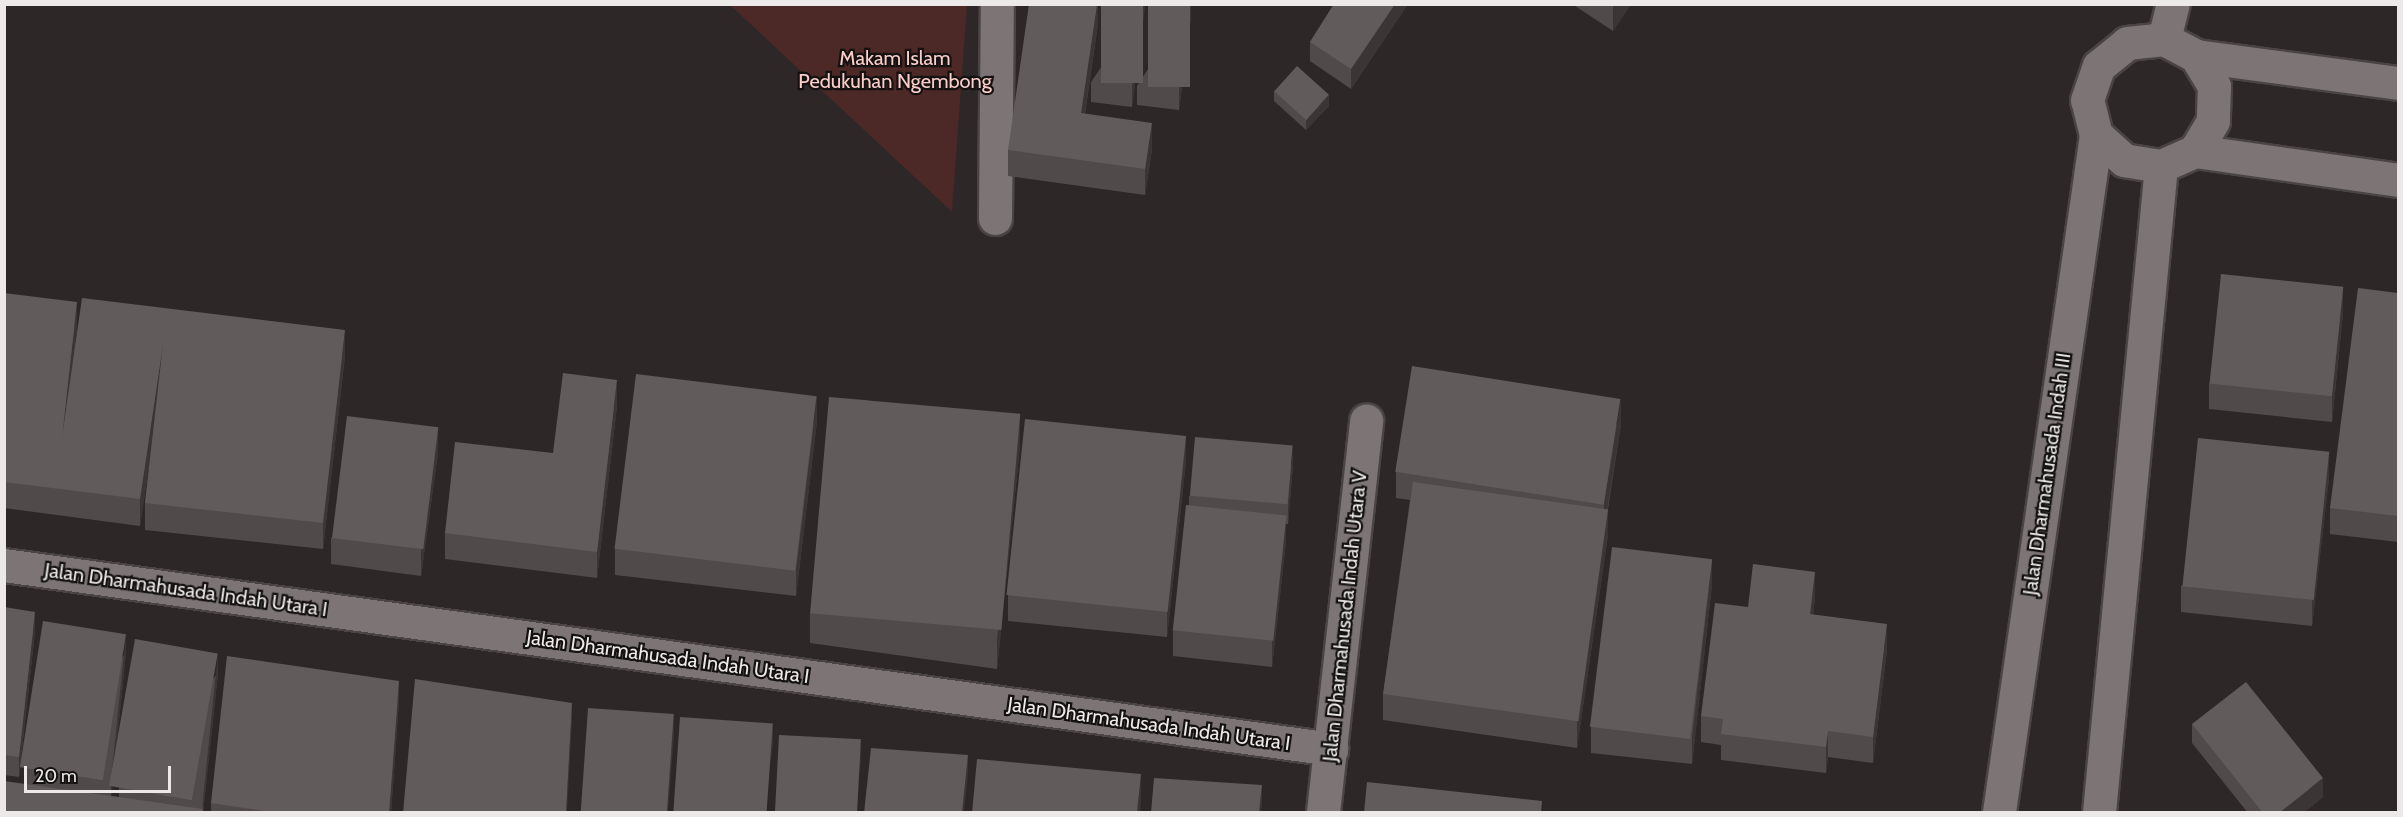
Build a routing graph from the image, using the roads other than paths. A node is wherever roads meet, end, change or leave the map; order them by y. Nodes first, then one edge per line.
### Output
1 (996, 4) edge
2 (2173, 4) edge
3 (2164, 39) junction
4 (2196, 56) junction
5 (2398, 83) edge
6 (2096, 135) junction
7 (2195, 151) junction
8 (2161, 166) junction
9 (2398, 180) edge
10 (994, 218) dead end
11 (1366, 420) dead end
12 (4, 564) edge
13 (1331, 749) junction
14 (1323, 813) edge
15 (1999, 813) edge
16 (2099, 813) edge

1 - 10 street
2 - 3 street
3 - 4 street
3 - 6 street
4 - 5 street
4 - 7 street
6 - 8 street
6 - 15 street, Jalan Dharmahusada Indah III
7 - 8 street
7 - 9 street
8 - 16 street
11 - 13 street, Jalan Dharmahusada Indah Utara V
12 - 13 street, Jalan Dharmahusada Indah Utara I
13 - 14 street, Jalan Dharmahusada Indah Utara V

